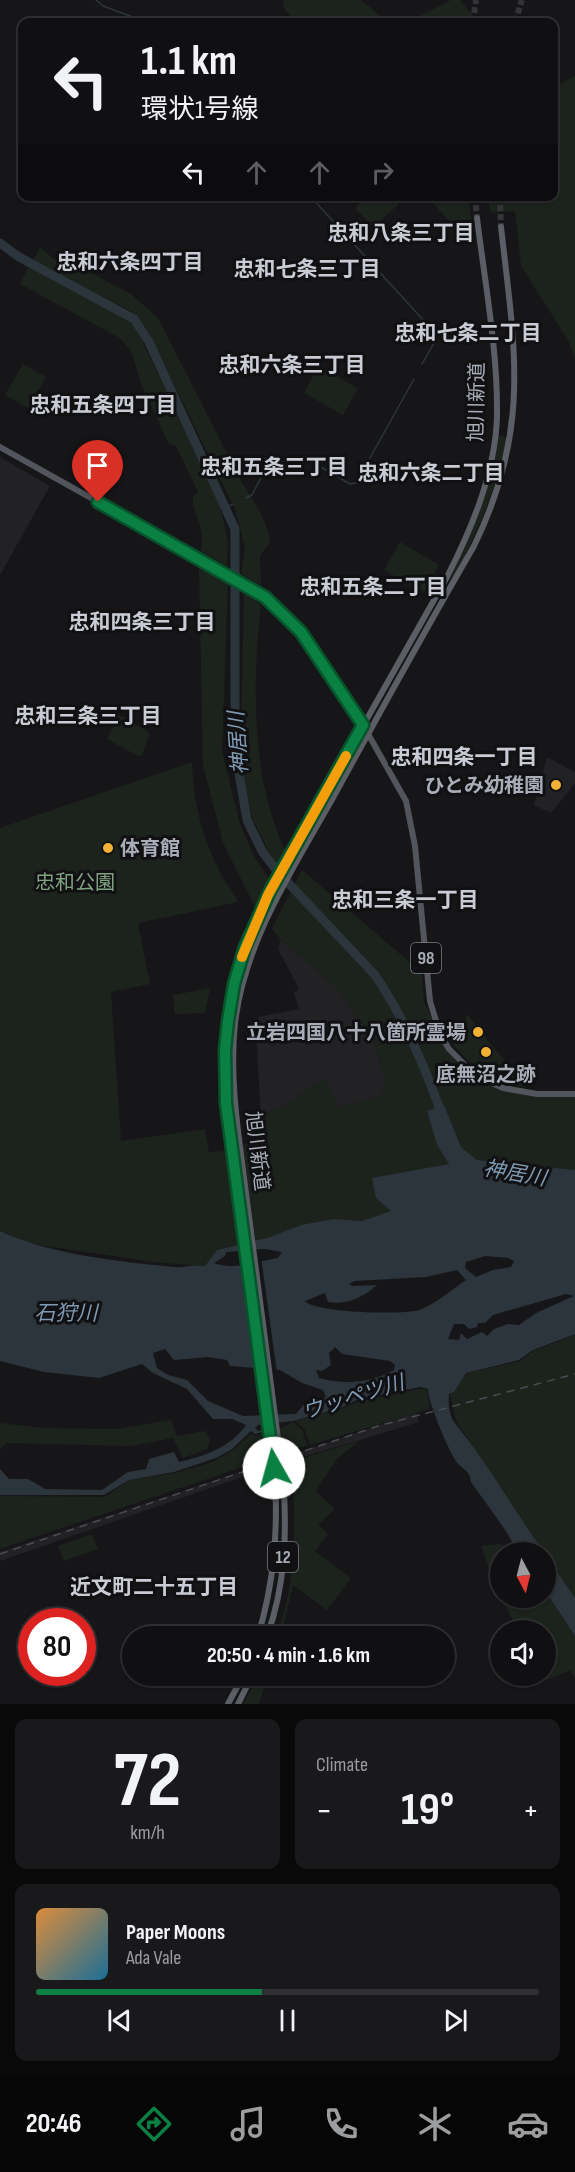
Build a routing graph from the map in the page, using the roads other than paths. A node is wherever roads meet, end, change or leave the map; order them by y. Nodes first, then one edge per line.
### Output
1 (477, 218) tunnel mouth
2 (501, 227) tunnel mouth
3 (0, 447) edge
4 (363, 725) junction
5 (368, 734) junction
6 (575, 1094) edge
7 (260, 1626) edge
8 (269, 1626) edge
9 (238, 1686) edge
10 (247, 1686) edge
11 (228, 1704) edge
12 (238, 1704) edge

1 - 4 highway, 旭川新道 / 12
2 - 5 highway, 旭川新道 / 12
3 - 4 main road
4 - 5 main road
4 - 7 highway, 旭川新道 / 12, bridge
5 - 6 main road, 98
5 - 8 highway, 旭川新道 / 12, bridge
9 - 11 highway
10 - 12 highway

